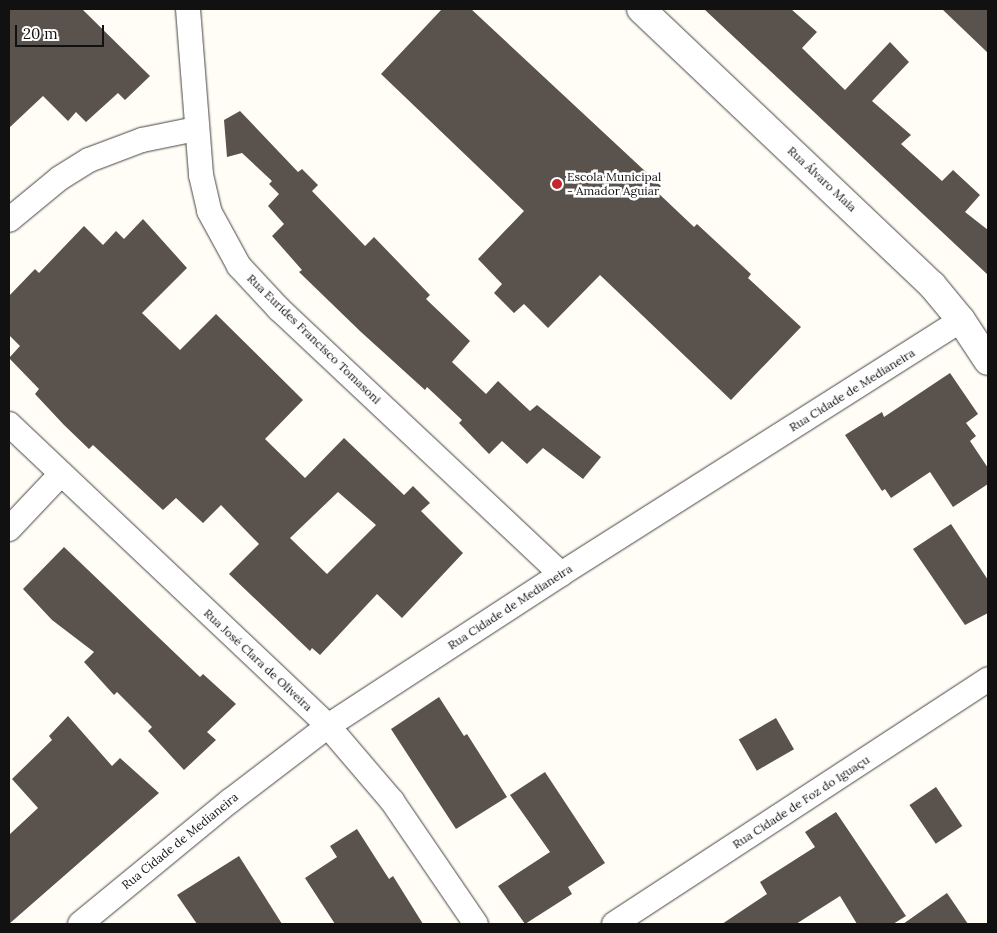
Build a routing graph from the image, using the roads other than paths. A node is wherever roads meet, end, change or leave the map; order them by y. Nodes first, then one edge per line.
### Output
1 (188, 9) edge
2 (641, 9) edge
3 (196, 129) junction
4 (9, 220) edge
5 (961, 320) junction
6 (988, 362) edge
7 (9, 424) edge
8 (61, 474) junction
9 (9, 528) edge
10 (561, 574) junction
11 (988, 679) edge
12 (328, 726) junction
13 (80, 924) edge
14 (476, 924) edge
15 (614, 924) edge

1 - 3 street, Rua Eurides Francisco Tomasoni
2 - 5 street, Rua Álvaro Maia
3 - 4 street
3 - 10 street, Rua Eurides Francisco Tomasoni
5 - 6 street, Rua Álvaro Maia
5 - 10 street, Rua Cidade de Medianeira
7 - 8 street, Rua José Clara de Oliveira
8 - 9 street
8 - 12 street, Rua José Clara de Oliveira
10 - 12 street, Rua Cidade de Medianeira
11 - 15 street, Rua Cidade de Foz do Iguaçu
12 - 13 street, Rua Cidade de Medianeira
12 - 14 street, Rua José Clara de Oliveira

